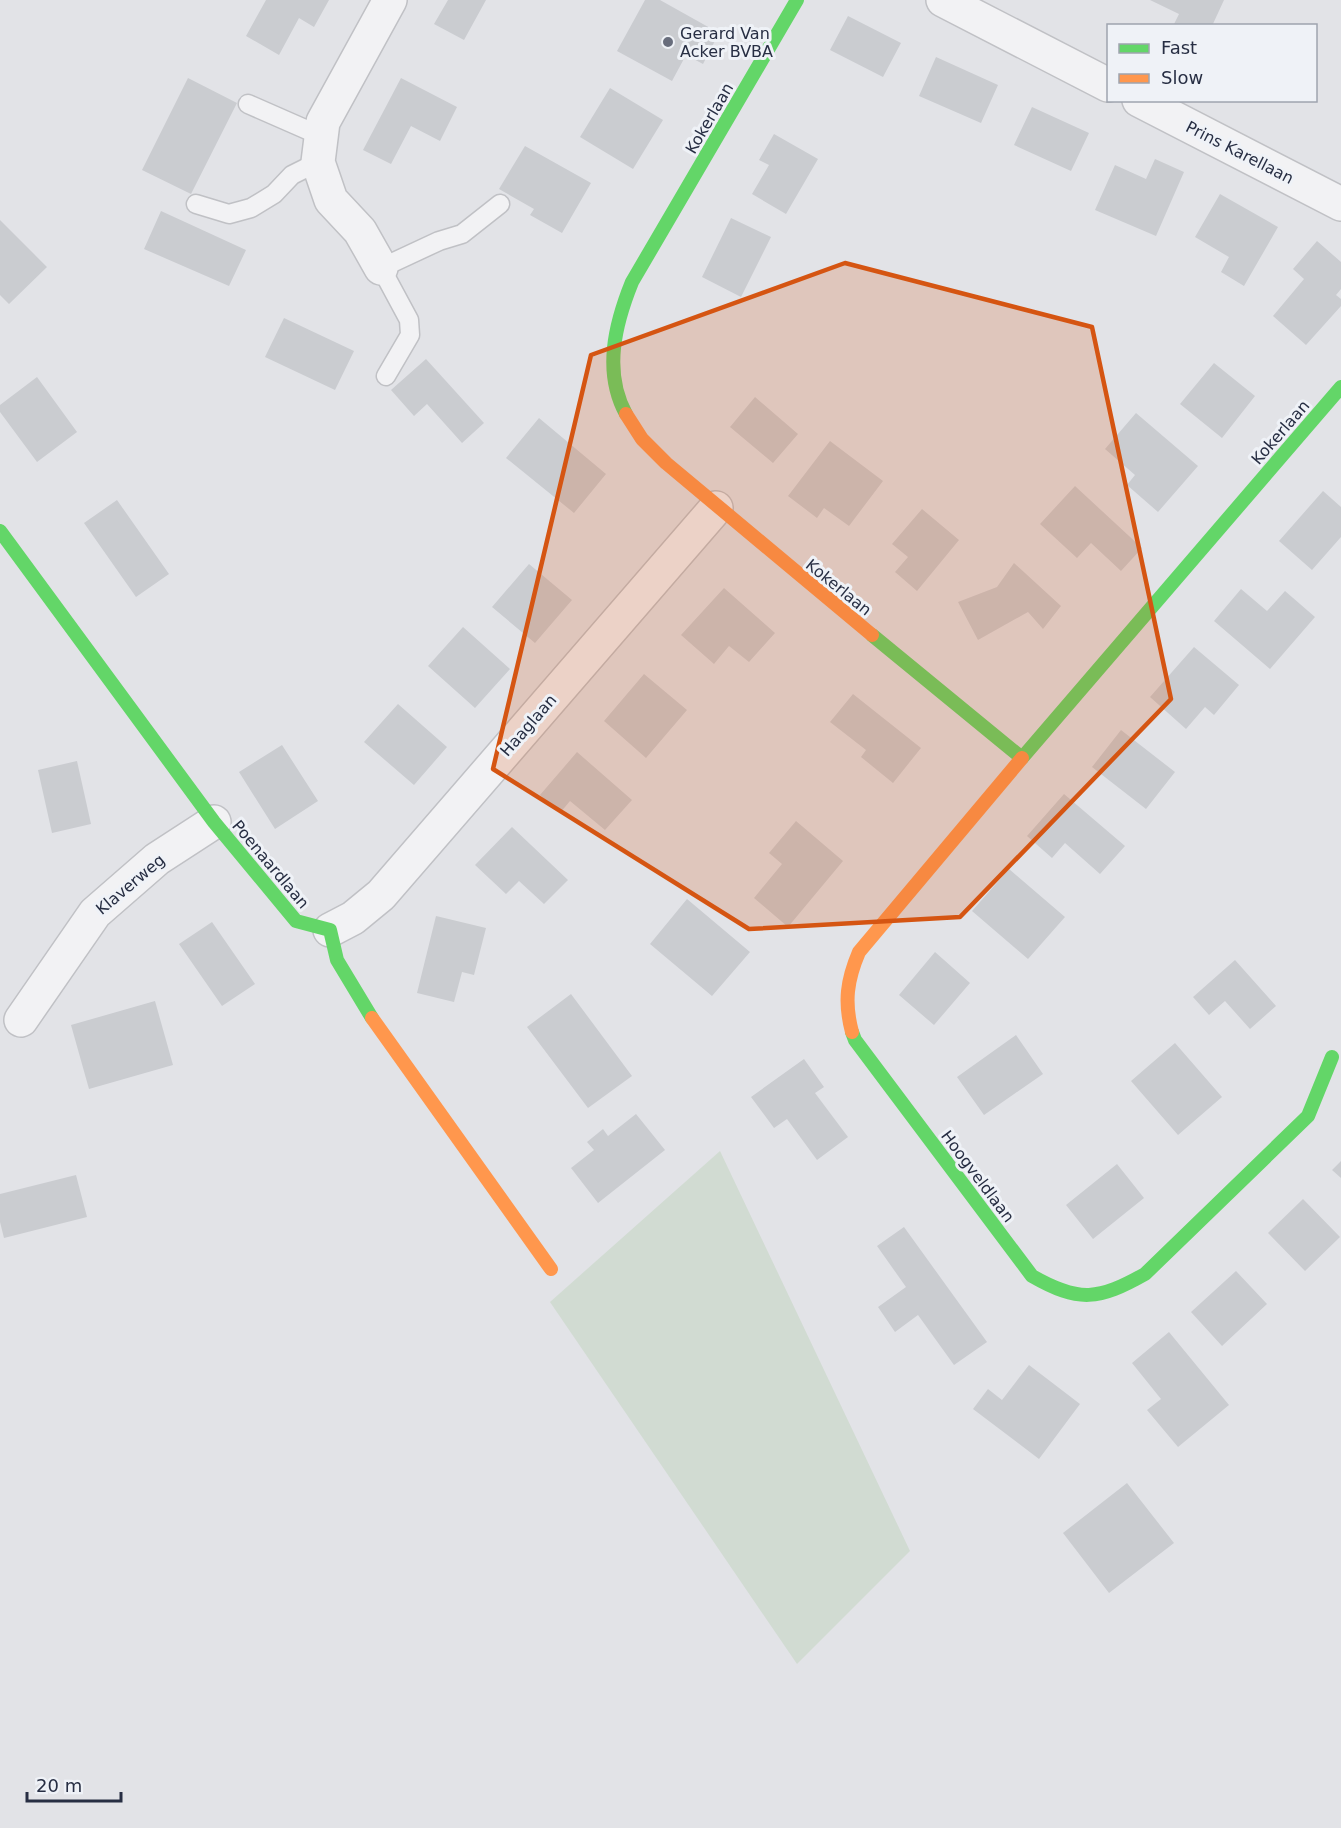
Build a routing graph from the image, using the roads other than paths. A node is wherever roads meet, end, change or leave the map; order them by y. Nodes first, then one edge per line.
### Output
1 (390, 0) edge
2 (797, 0) edge
3 (943, 0) edge
4 (1107, 84) edge
5 (1143, 102) edge
6 (248, 104) dead end
7 (320, 149) junction
8 (196, 204) dead end
9 (500, 204) dead end
10 (1341, 204) edge
11 (381, 268) junction
12 (386, 376) dead end
13 (1341, 387) edge
14 (716, 508) junction
15 (0, 531) edge
16 (1022, 759) junction
17 (214, 822) junction
18 (330, 930) junction
19 (21, 1020) dead end
20 (1332, 1057) dead end
21 (551, 1269) dead end

1 - 7 street
2 - 14 street, Kokerlaan
3 - 4 street
5 - 10 street, Prins Karellaan
6 - 7 lane
7 - 8 lane
7 - 11 street
9 - 11 lane
11 - 12 lane
13 - 16 street, Kokerlaan
14 - 16 street, Kokerlaan
14 - 18 street, Haaglaan
15 - 17 street, Poenaardlaan
16 - 20 street, Hoogveldlaan
17 - 18 street, Poenaardlaan
17 - 19 street, Klaverweg
18 - 21 street

